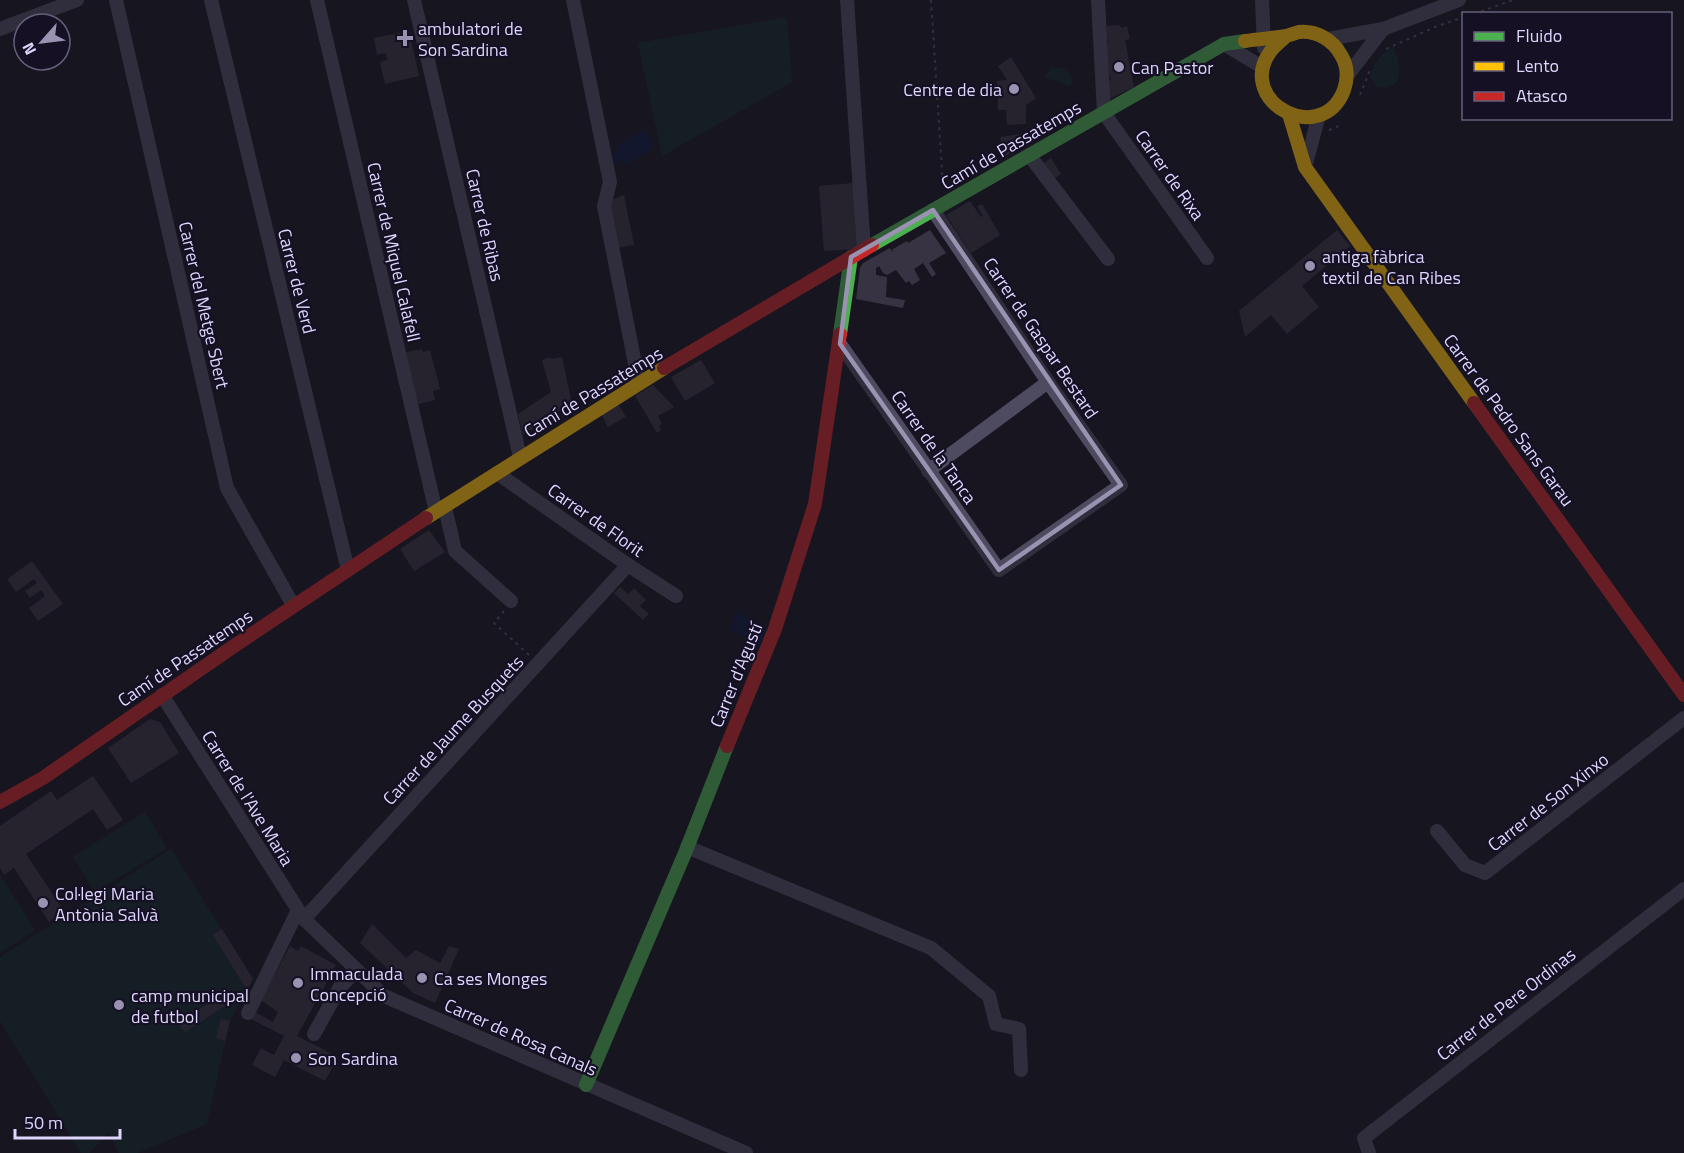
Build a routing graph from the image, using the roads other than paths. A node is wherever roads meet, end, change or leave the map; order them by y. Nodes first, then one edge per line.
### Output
1 (77, 0) edge
2 (116, 0) edge
3 (211, 0) edge
4 (317, 0) edge
5 (414, 0) edge
6 (573, 0) edge
7 (847, 0) edge
8 (1098, 0) edge
9 (1262, 0) edge
10 (1459, 0) edge
11 (0, 28) edge
12 (1383, 29) junction
13 (1286, 36) junction
14 (1264, 37) junction
15 (1328, 39) junction
16 (1224, 44) junction
17 (1264, 63) junction
18 (1347, 76) junction
19 (1104, 113) junction
20 (1289, 114) junction
21 (1318, 115) junction
22 (1029, 155) junction
23 (1305, 167) junction
24 (939, 207) junction
25 (857, 254) junction
26 (1207, 258) dead end
27 (1108, 259) dead end
28 (840, 344) junction
29 (1048, 382) junction
30 (639, 384) junction
31 (520, 458) junction
32 (928, 471) junction
33 (497, 473) junction
34 (440, 509) junction
35 (628, 565) junction
36 (348, 570) junction
37 (999, 570) joint
38 (676, 596) dead end
39 (511, 601) road end
40 (293, 605) junction
41 (162, 695) junction
42 (1684, 695) edge
43 (1684, 718) edge
44 (0, 802) edge
45 (1437, 831) dead end
46 (687, 847) junction
47 (1684, 889) edge
48 (301, 915) junction
49 (357, 970) junction
50 (248, 1013) dead end
51 (314, 1034) dead end
52 (1021, 1070) dead end
53 (586, 1085) junction
54 (746, 1153) edge
55 (1369, 1153) edge

1 - 11 street
2 - 40 street, Carrer del Metge Sbert
3 - 36 street, Carrer de Verd
4 - 34 street, Carrer de Miquel Calafell
5 - 31 street, Carrer de Ribas
6 - 30 street
7 - 25 street
8 - 19 street
9 - 14 street
10 - 12 street
12 - 15 street
12 - 18 street
13 - 14 street, Camí de Passatemps
13 - 15 street
13 - 17 street
14 - 16 street, Camí de Passatemps
14 - 17 street
15 - 18 street
16 - 17 street
16 - 19 street, Camí de Passatemps
17 - 20 street
18 - 21 street
19 - 22 street, Camí de Passatemps
19 - 26 street, Carrer de Rixa
20 - 21 street
20 - 23 street, Carrer de Pedro Sans Garau
21 - 23 street
22 - 24 street, Camí de Passatemps
22 - 27 street
23 - 42 street, Carrer de Pedro Sans Garau
24 - 25 street, Camí de Passatemps
24 - 29 street, Carrer de Gaspar Bestard
25 - 28 street, Carrer d'Agustí
25 - 30 street, Camí de Passatemps
28 - 32 street, Carrer de la Tanca
28 - 46 street, Carrer d'Agustí
29 - 32 street
29 - 37 street, Carrer de Gaspar Bestard
30 - 31 street, Camí de Passatemps
31 - 33 street, Camí de Passatemps
32 - 37 street, Carrer de la Tanca
33 - 34 street, Camí de Passatemps
33 - 35 street, Carrer de Florit
34 - 36 street, Camí de Passatemps
34 - 39 street, Carrer de Miquel Calafell
35 - 38 street, Carrer de Florit
35 - 48 street, Carrer de Jaume Busquets
36 - 40 street, Camí de Passatemps
40 - 41 street, Camí de Passatemps
41 - 44 street, Camí de Passatemps
41 - 48 street, Carrer de l'Ave Maria
43 - 45 street, Carrer de Son Xinxo
46 - 52 street
46 - 53 street, Carrer d'Agustí
47 - 55 street, Carrer de Pere Ordinas
48 - 49 street, Carrer de Rosa Canals
48 - 50 street, Carrer de Jaume Busquets
49 - 51 street
49 - 53 street, Carrer de Rosa Canals
53 - 54 street, Carrer de Rosa Canals

